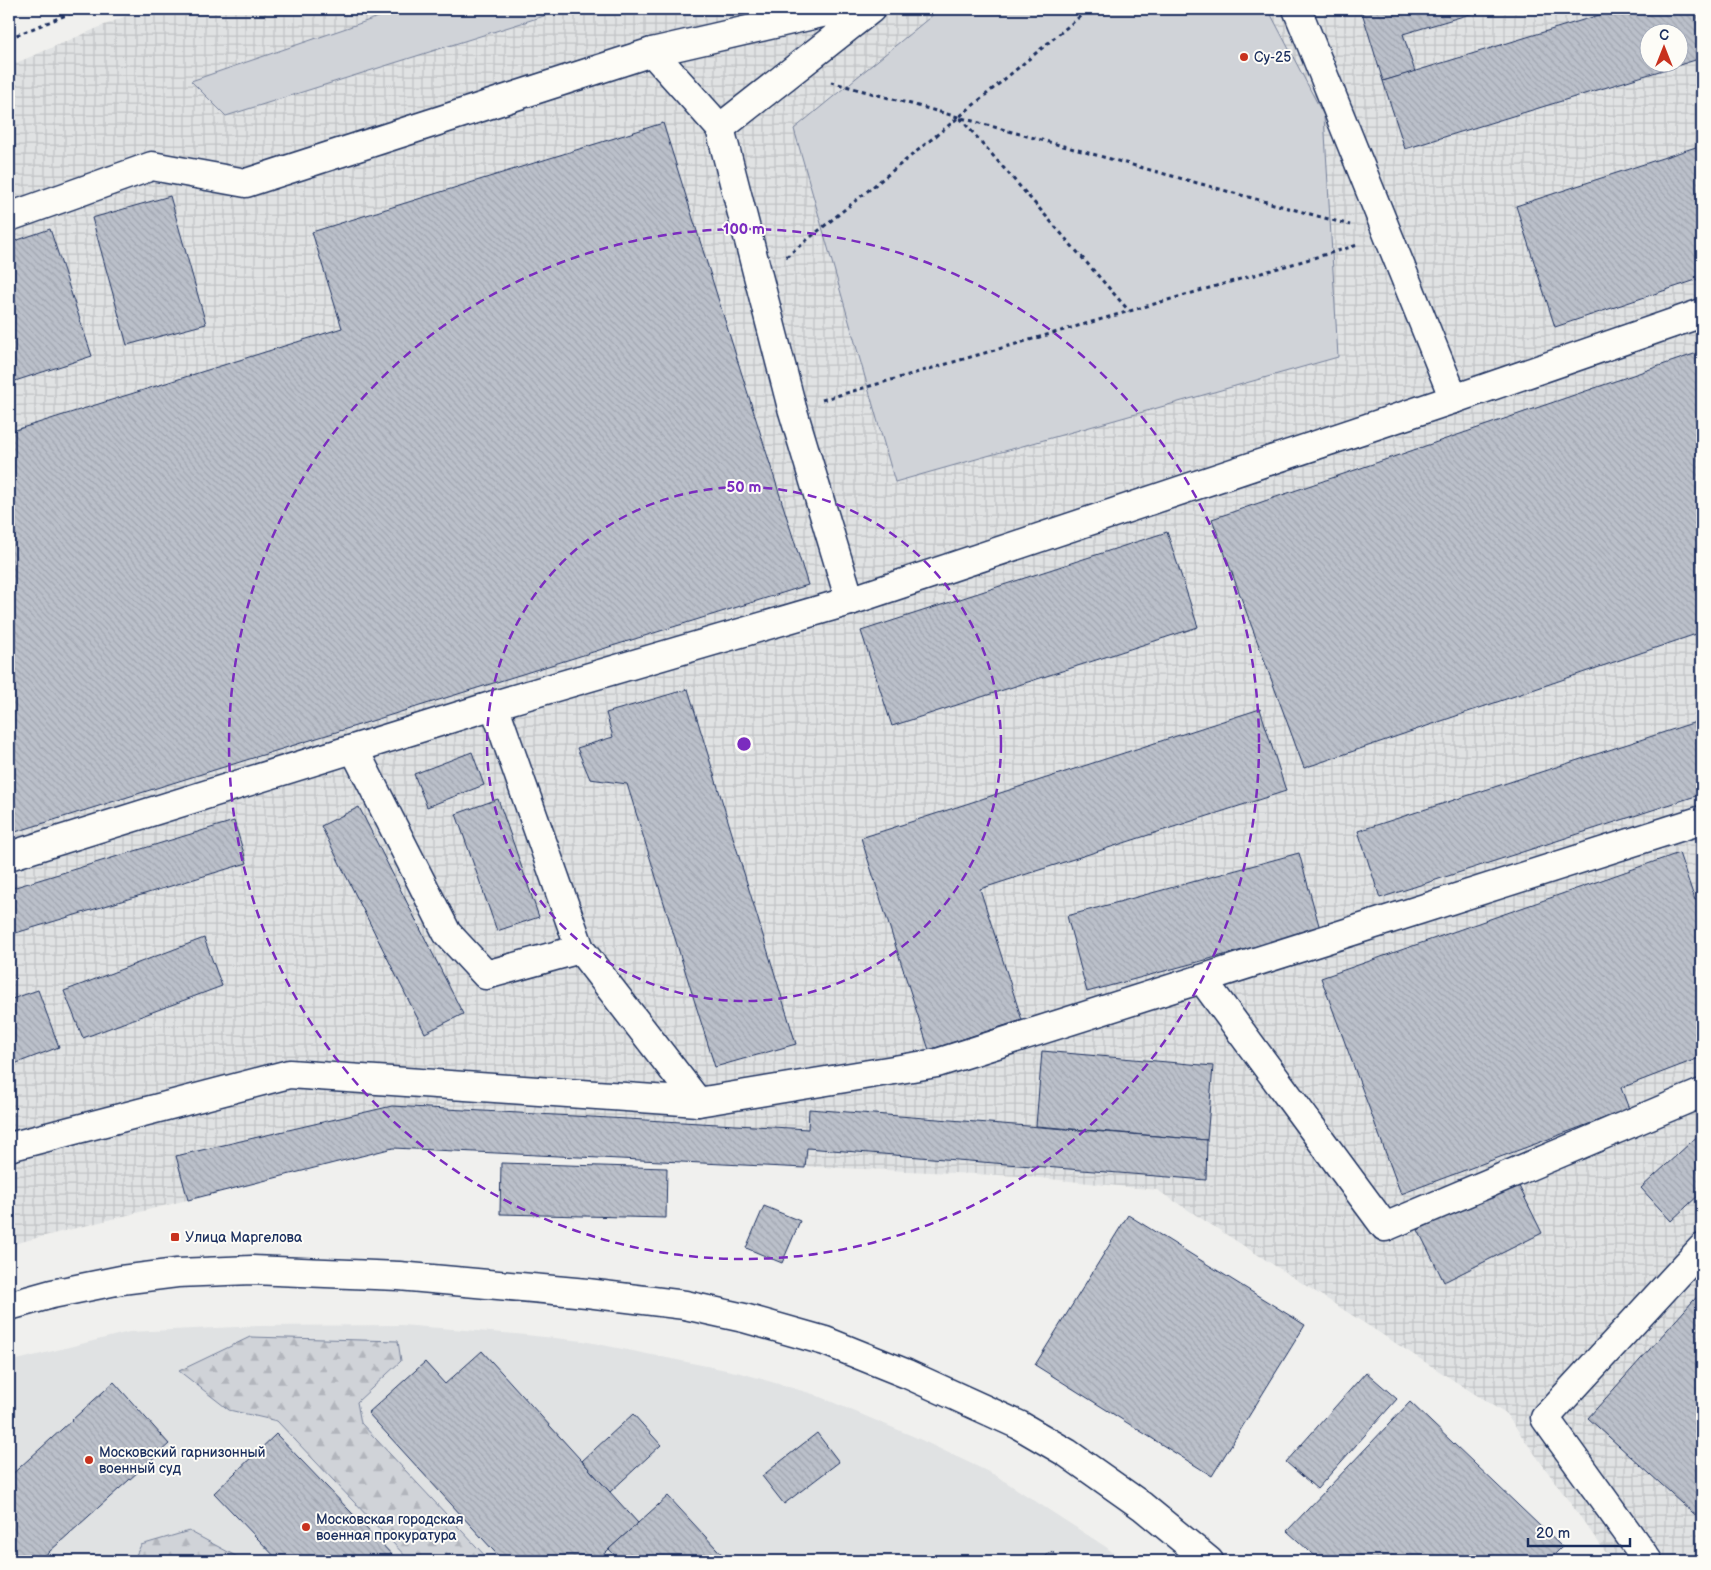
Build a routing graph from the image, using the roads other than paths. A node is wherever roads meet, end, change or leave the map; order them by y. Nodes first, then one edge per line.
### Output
1 (838, 9) edge
2 (871, 9) edge
3 (1297, 9) edge
4 (652, 52) junction
5 (720, 128) junction
6 (9, 217) edge
7 (1702, 313) edge
8 (1454, 399) junction
9 (850, 601) junction
10 (494, 705) junction
11 (354, 749) junction
12 (1702, 820) edge
13 (9, 856) edge
14 (580, 949) junction
15 (1202, 979) junction
16 (1702, 1092) edge
17 (698, 1102) junction
18 (9, 1147) edge
19 (1702, 1248) edge
20 (9, 1306) edge
21 (1209, 1561) edge
22 (1648, 1561) edge

1 - 4 street
2 - 5 street
3 - 8 street
4 - 5 street
4 - 6 street
5 - 9 street
7 - 8 street
8 - 9 street
9 - 10 street
10 - 11 street
10 - 14 street
11 - 13 street
11 - 14 street
12 - 15 street
14 - 17 street
15 - 16 street
15 - 17 street
17 - 18 street
19 - 22 street
20 - 21 street

